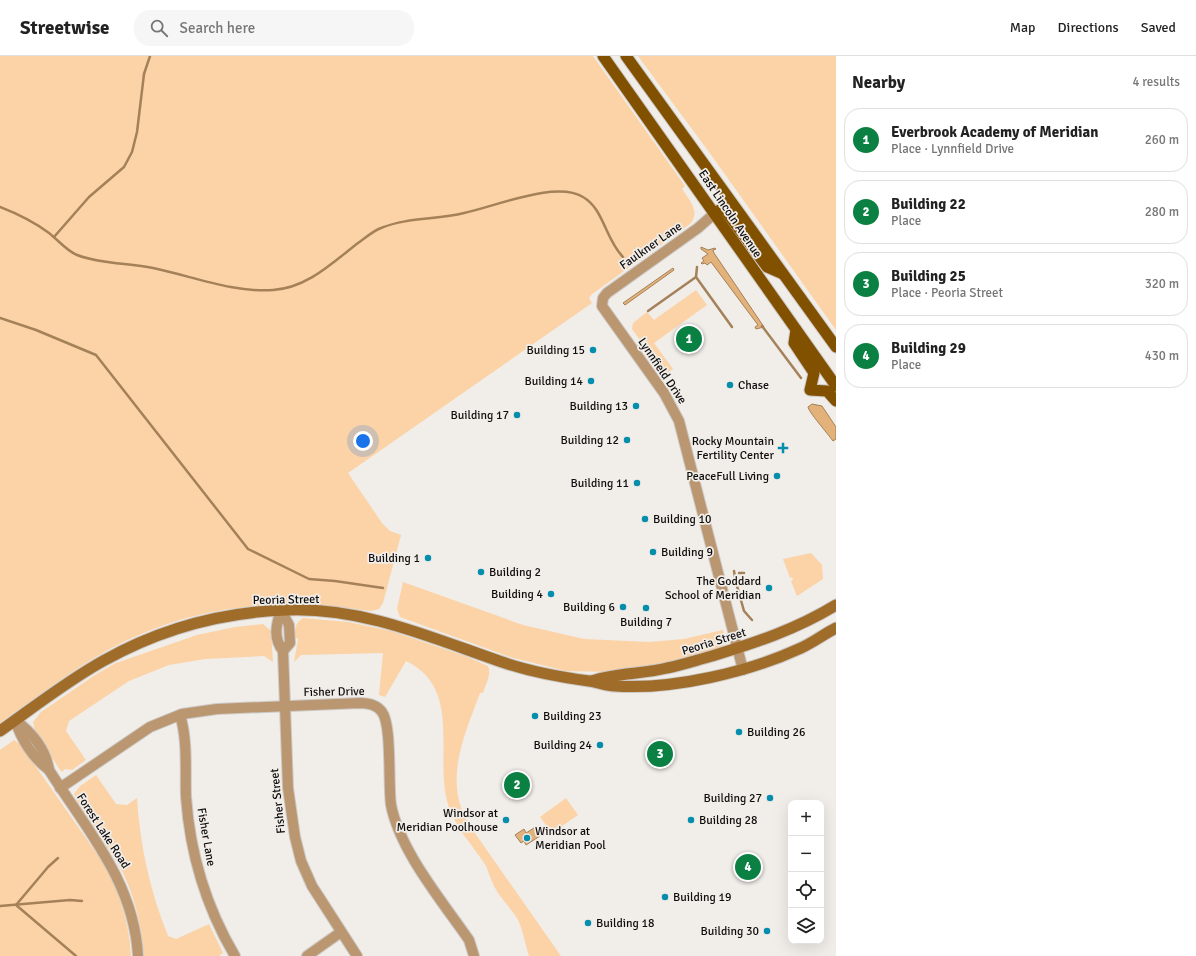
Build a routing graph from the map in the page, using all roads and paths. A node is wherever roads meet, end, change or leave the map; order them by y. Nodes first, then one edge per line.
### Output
1 (603, 56) edge
2 (626, 56) edge
3 (715, 213) junction
4 (784, 274) junction
5 (602, 301) joint
6 (796, 330) junction
7 (836, 347) edge
8 (836, 386) edge
9 (836, 402) edge
10 (836, 605) edge
11 (281, 610) junction
12 (836, 628) edge
13 (737, 648) junction
14 (743, 670) junction
15 (592, 681) junction
16 (285, 706) junction
17 (180, 715) junction
18 (15, 720) junction
19 (0, 731) edge
20 (60, 788) junction
21 (341, 932) junction
22 (138, 956) edge
23 (235, 956) edge
24 (307, 956) edge
25 (357, 956) edge
26 (474, 956) edge

1 - 3 main road, East Lincoln Avenue
2 - 4 main road, East Lincoln Avenue
3 - 4 main road
3 - 5 street, Faulkner Lane
3 - 6 main road, East Lincoln Avenue
4 - 7 main road, East Lincoln Avenue
5 - 13 street, Lynnfield Drive
6 - 8 main road, East Lincoln Avenue
6 - 9 main road
10 - 13 main road, Peoria Street
11 - 15 main road, Peoria Street
11 - 16 street, Fisher Street
11 - 18 main road, Peoria Street
12 - 14 main road, Peoria Street
13 - 14 street, Lynnfield Drive
13 - 15 main road, Peoria Street
14 - 15 main road, Peoria Street
16 - 17 street, Fisher Drive
16 - 21 street, Fisher Street
16 - 26 street, Fisher Drive
17 - 20 street, Fisher Drive
17 - 23 street, Fisher Lane
18 - 19 main road, Peoria Street
18 - 20 street, Forest Lake Road
20 - 22 street, Forest Lake Road
21 - 24 street
21 - 25 street, Fisher Street

